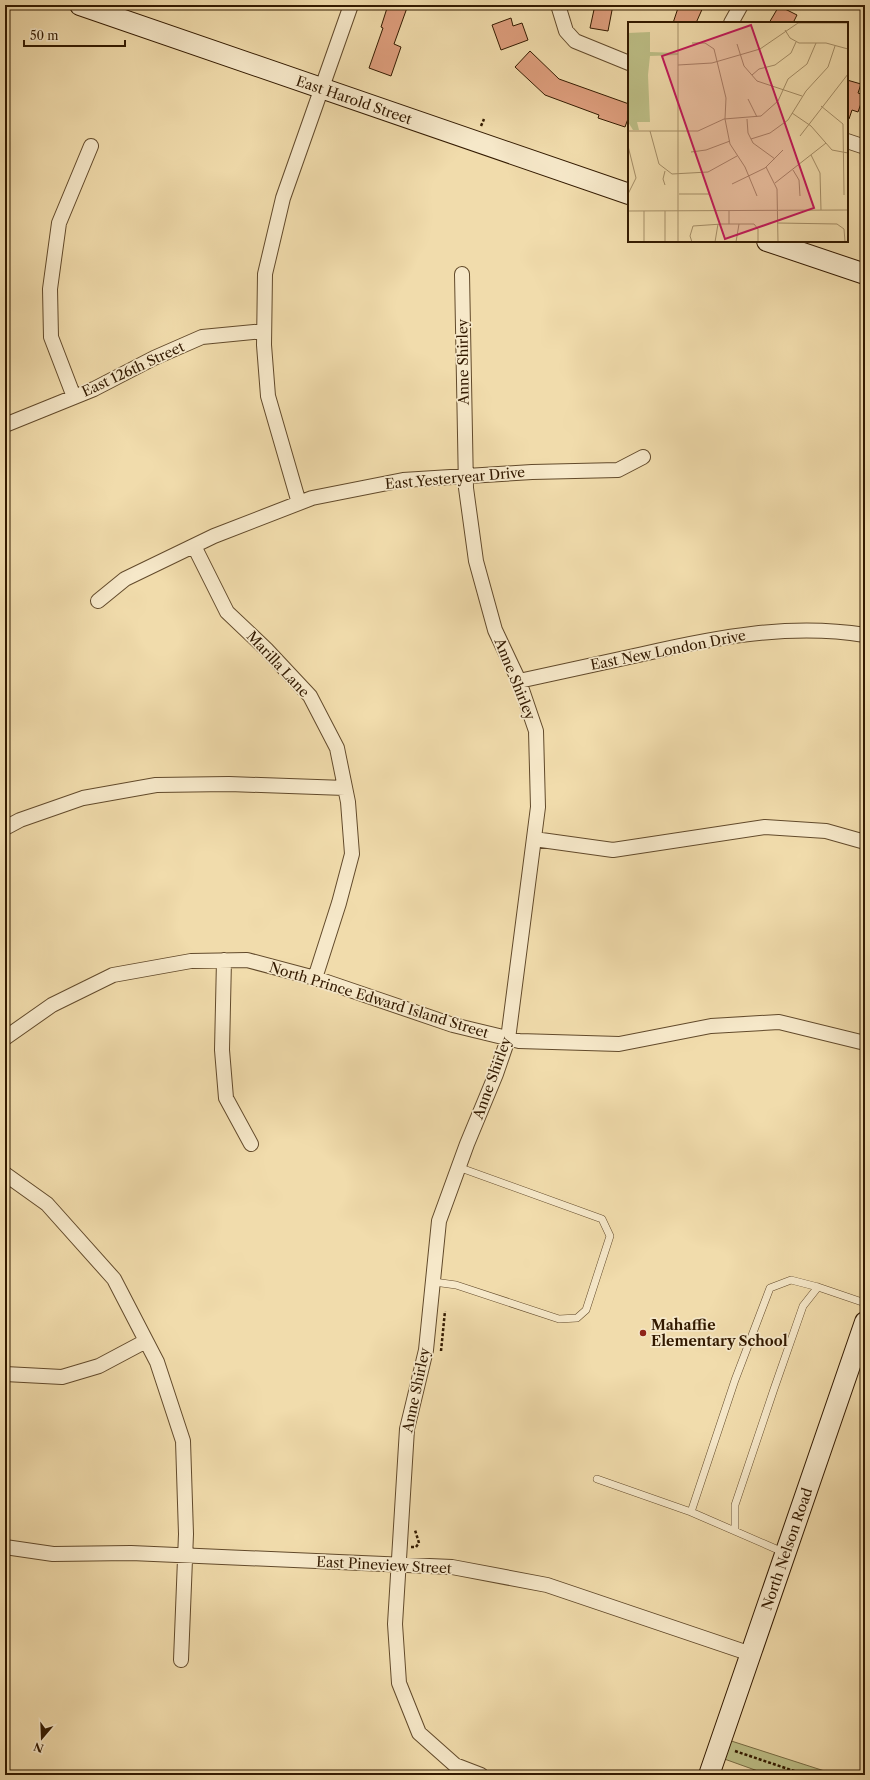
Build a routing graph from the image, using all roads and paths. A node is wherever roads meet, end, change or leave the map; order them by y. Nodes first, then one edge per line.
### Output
1 (80, 5) edge
2 (351, 5) edge
3 (558, 5) edge
4 (741, 5) edge
5 (732, 22) edge
6 (628, 63) edge
7 (322, 89) junction
8 (848, 141) edge
9 (91, 146) dead end
10 (865, 147) edge
11 (628, 194) edge
12 (771, 242) edge
13 (462, 274) dead end
14 (865, 274) edge
15 (264, 331) junction
16 (74, 397) junction
17 (5, 425) edge
18 (643, 457) dead end
19 (466, 476) junction
20 (299, 503) junction
21 (194, 546) junction
22 (98, 600) dead end
23 (865, 635) edge
24 (519, 681) junction
25 (345, 788) junction
26 (5, 828) edge
27 (534, 839) junction
28 (865, 842) edge
29 (224, 960) junction
30 (315, 978) junction
31 (5, 1038) edge
32 (508, 1039) junction
33 (865, 1043) edge
34 (251, 1144) dead end
35 (458, 1167) junction
36 (5, 1174) edge
37 (440, 1283) junction
38 (818, 1287) junction
39 (865, 1302) edge
40 (865, 1322) edge
41 (146, 1341) junction
42 (440, 1354) dead end
43 (5, 1374) edge
44 (597, 1479) dead end
45 (691, 1512) junction
46 (416, 1523) dead end
47 (735, 1531) junction
48 (5, 1547) edge
49 (401, 1547) junction
50 (785, 1553) junction
51 (186, 1556) junction
52 (400, 1564) junction
53 (750, 1654) junction
54 (181, 1660) dead end
55 (719, 1745) junction
56 (481, 1775) edge
57 (709, 1775) edge
58 (806, 1775) edge

1 - 7 main road, East Harold Street
2 - 7 street
3 - 6 street
4 - 5 street
7 - 11 main road, East Harold Street
7 - 15 street
8 - 10 street
9 - 16 street
12 - 14 main road
13 - 19 street, Anne Shirley
15 - 16 street, East 126th Street
15 - 20 street
16 - 17 street, East 126th Street
18 - 19 street, East Yesteryear Drive
19 - 20 street, East Yesteryear Drive
19 - 24 street, Anne Shirley
20 - 21 street, East Yesteryear Drive
21 - 22 street, East Yesteryear Drive
21 - 25 street, Marilla Lane
23 - 24 street, East New London Drive
24 - 27 street, Anne Shirley
25 - 26 street
25 - 30 street, Marilla Lane
27 - 28 street
27 - 32 street, Anne Shirley
29 - 30 street, North Prince Edward Island Street
29 - 31 street, North Prince Edward Island Street
29 - 34 street
30 - 32 street, North Prince Edward Island Street
32 - 33 street, North Prince Edward Island Street
32 - 35 street, Anne Shirley
35 - 37 street, Anne Shirley
35 - 37 lane
36 - 41 street
37 - 42 path
37 - 49 street, Anne Shirley
38 - 39 lane
38 - 45 lane
38 - 47 lane
40 - 50 main road, North Nelson Road
41 - 43 street
41 - 51 street
44 - 45 lane
45 - 47 lane
46 - 49 path
47 - 50 lane
48 - 51 street, East Pineview Street
49 - 52 street, Anne Shirley
50 - 53 main road, North Nelson Road
51 - 52 street, East Pineview Street
51 - 54 street
52 - 53 street, East Pineview Street
52 - 56 street, Anne Shirley
53 - 55 main road, North Nelson Road
55 - 57 main road, North Nelson Road
55 - 58 path

